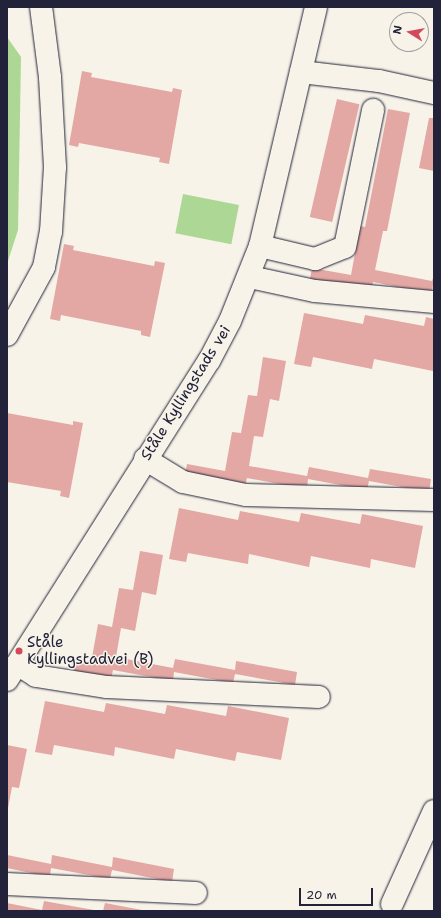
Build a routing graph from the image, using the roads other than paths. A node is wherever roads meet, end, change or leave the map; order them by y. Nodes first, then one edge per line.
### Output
1 (41, 7) edge
2 (316, 7) edge
3 (301, 72) junction
4 (434, 93) edge
5 (373, 110) dead end
6 (260, 246) junction
7 (250, 277) junction
8 (434, 302) edge
9 (7, 335) edge
10 (145, 460) junction
11 (434, 500) edge
12 (12, 672) edge
13 (319, 697) dead end
14 (434, 811) edge
15 (7, 884) edge
16 (196, 893) dead end
17 (392, 904) dead end

1 - 9 street
2 - 3 street, Ståle Kyllingstads vei
3 - 4 street
3 - 6 street, Ståle Kyllingstads vei
5 - 6 street
6 - 7 street, Ståle Kyllingstads vei
7 - 8 street
7 - 10 street, Ståle Kyllingstads vei
10 - 11 street
10 - 12 street, Ståle Kyllingstads vei
12 - 13 street
14 - 17 street
15 - 16 street

